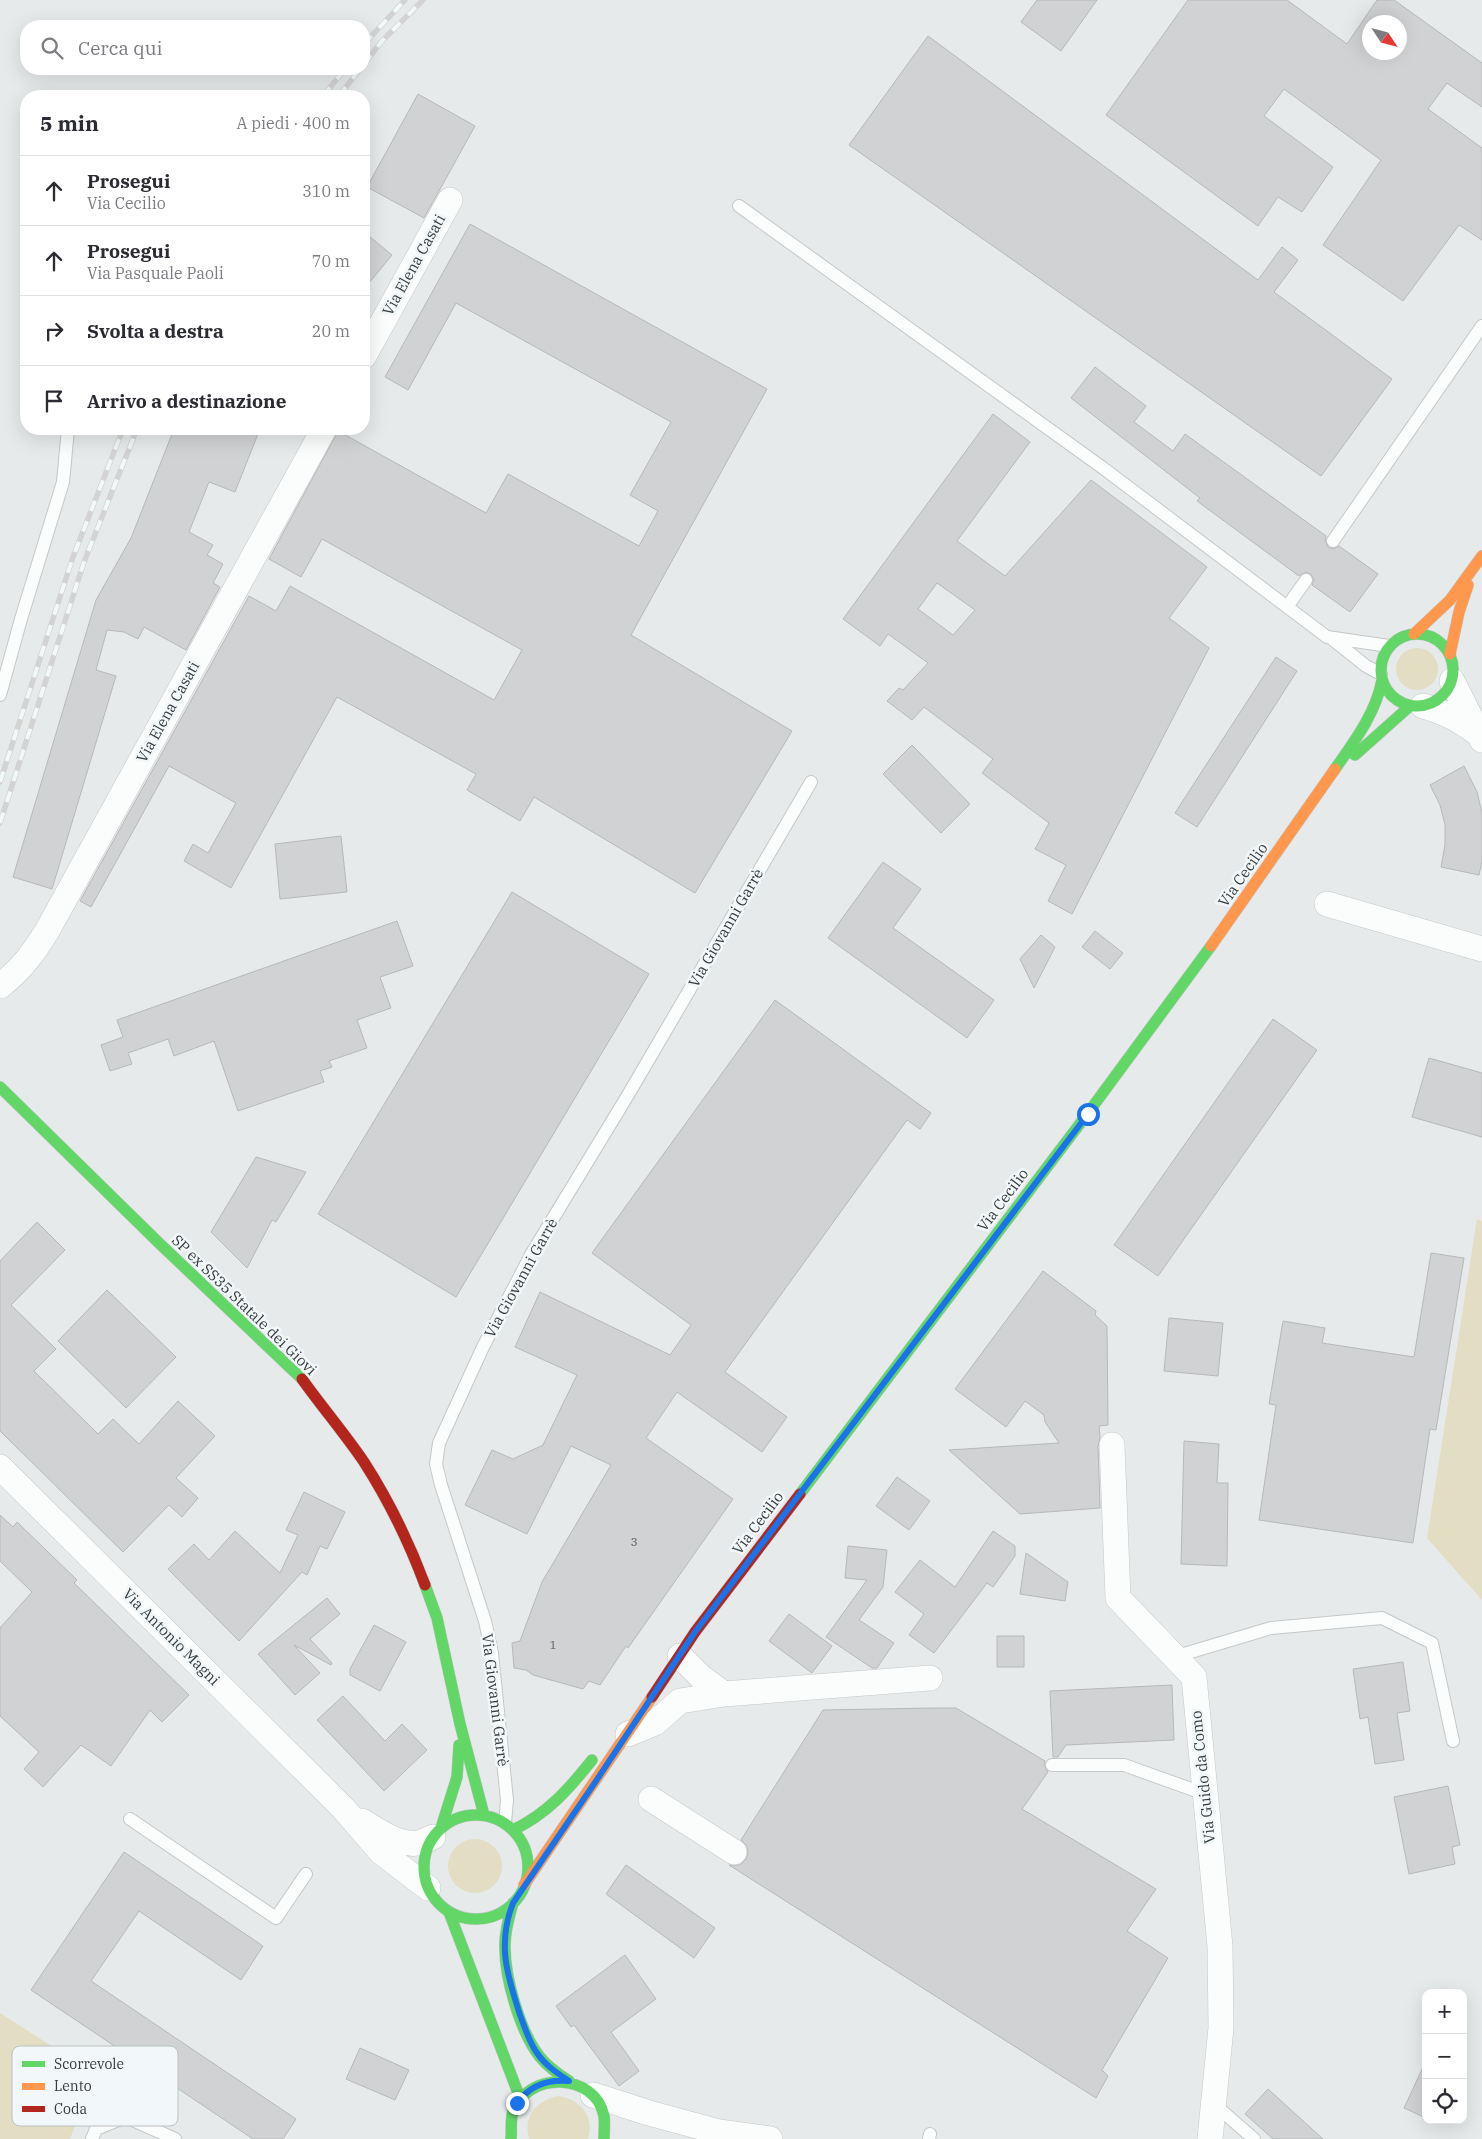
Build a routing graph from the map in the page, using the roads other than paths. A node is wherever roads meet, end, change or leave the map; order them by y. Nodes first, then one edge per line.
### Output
1 (450, 200) dead end
2 (740, 206) dead end
3 (1482, 326) edge
4 (370, 345) edge
5 (67, 435) edge
6 (321, 435) edge
7 (1333, 541) dead end
8 (1482, 556) edge
9 (1474, 567) junction
10 (1306, 580) dead end
11 (1287, 606) junction
12 (1414, 634) junction
13 (1330, 637) junction
14 (1389, 646) junction
15 (1450, 654) junction
16 (1382, 677) junction
17 (1452, 680) junction
18 (0, 696) edge
19 (1416, 706) junction
20 (1480, 736) edge
21 (1332, 774) junction
22 (811, 782) dead end
23 (1326, 904) dead end
24 (1475, 945) edge
25 (0, 986) edge
26 (0, 1087) edge
27 (1112, 1445) dead end
28 (0, 1467) edge
29 (685, 1648) junction
30 (1174, 1657) junction
31 (930, 1678) dead end
32 (724, 1694) junction
33 (460, 1724) junction
34 (619, 1736) junction
35 (1453, 1741) dead end
36 (597, 1754) dead end
37 (1052, 1765) dead end
38 (1205, 1794) junction
39 (651, 1800) dead end
40 (343, 1808) junction
41 (484, 1815) junction
42 (130, 1819) dead end
43 (509, 1827) junction
44 (437, 1832) junction
45 (734, 1852) dead end
46 (306, 1874) dead end
47 (524, 1885) junction
48 (428, 1888) junction
49 (513, 1903) junction
50 (449, 1912) junction
51 (569, 2081) junction
52 (593, 2095) junction
53 (520, 2098) junction
54 (1214, 2104) junction
55 (104, 2126) edge
56 (146, 2126) edge
57 (720, 2136) edge
58 (92, 2139) edge
59 (175, 2139) edge
60 (511, 2139) edge
61 (604, 2139) edge
62 (683, 2139) edge
63 (770, 2139) edge
64 (1210, 2139) edge
65 (1254, 2139) edge

1 - 4 street, Via Elena Casati
2 - 11 lane
3 - 7 lane
5 - 18 lane
6 - 25 street, Via Elena Casati
8 - 9 main road
9 - 12 main road
9 - 15 main road
10 - 11 lane
11 - 13 lane
12 - 14 main road
12 - 15 main road
13 - 14 lane
13 - 16 lane
14 - 16 main road
15 - 17 main road
16 - 19 main road
16 - 21 main road, Via Cecilio
17 - 19 main road
17 - 20 street
19 - 20 street
19 - 21 main road, Via Cecilio
21 - 29 main road, Via Cecilio
22 - 43 lane, Via Giovanni Garrè
23 - 24 street
26 - 33 main road, SP ex SS35 Statale dei Giovi
27 - 30 street, Via Guido da Como
28 - 40 street, Via Antonio Magni
29 - 32 street
29 - 34 main road, Via Cecilio
29 - 34 main road, Via Cecilio
30 - 35 lane
30 - 38 street, Via Guido da Como
31 - 32 street
32 - 34 street
33 - 41 main road, SP ex SS35 Statale dei Giovi
33 - 44 main road, SP ex SS35 Statale dei Giovi
34 - 47 main road, Via Cecilio
36 - 43 main road
37 - 38 lane
38 - 54 street, Via Guido da Como
39 - 45 street
40 - 44 street
40 - 48 street
41 - 43 main road
41 - 44 main road
42 - 46 lane
43 - 47 main road
44 - 48 main road
47 - 49 main road
48 - 50 main road
49 - 50 main road
49 - 51 main road
50 - 53 main road
51 - 52 main road
51 - 53 main road
52 - 57 street
52 - 61 main road
53 - 60 main road
54 - 64 street, Via Guido da Como
54 - 65 lane
55 - 58 lane
56 - 59 lane
57 - 62 street
57 - 63 street

